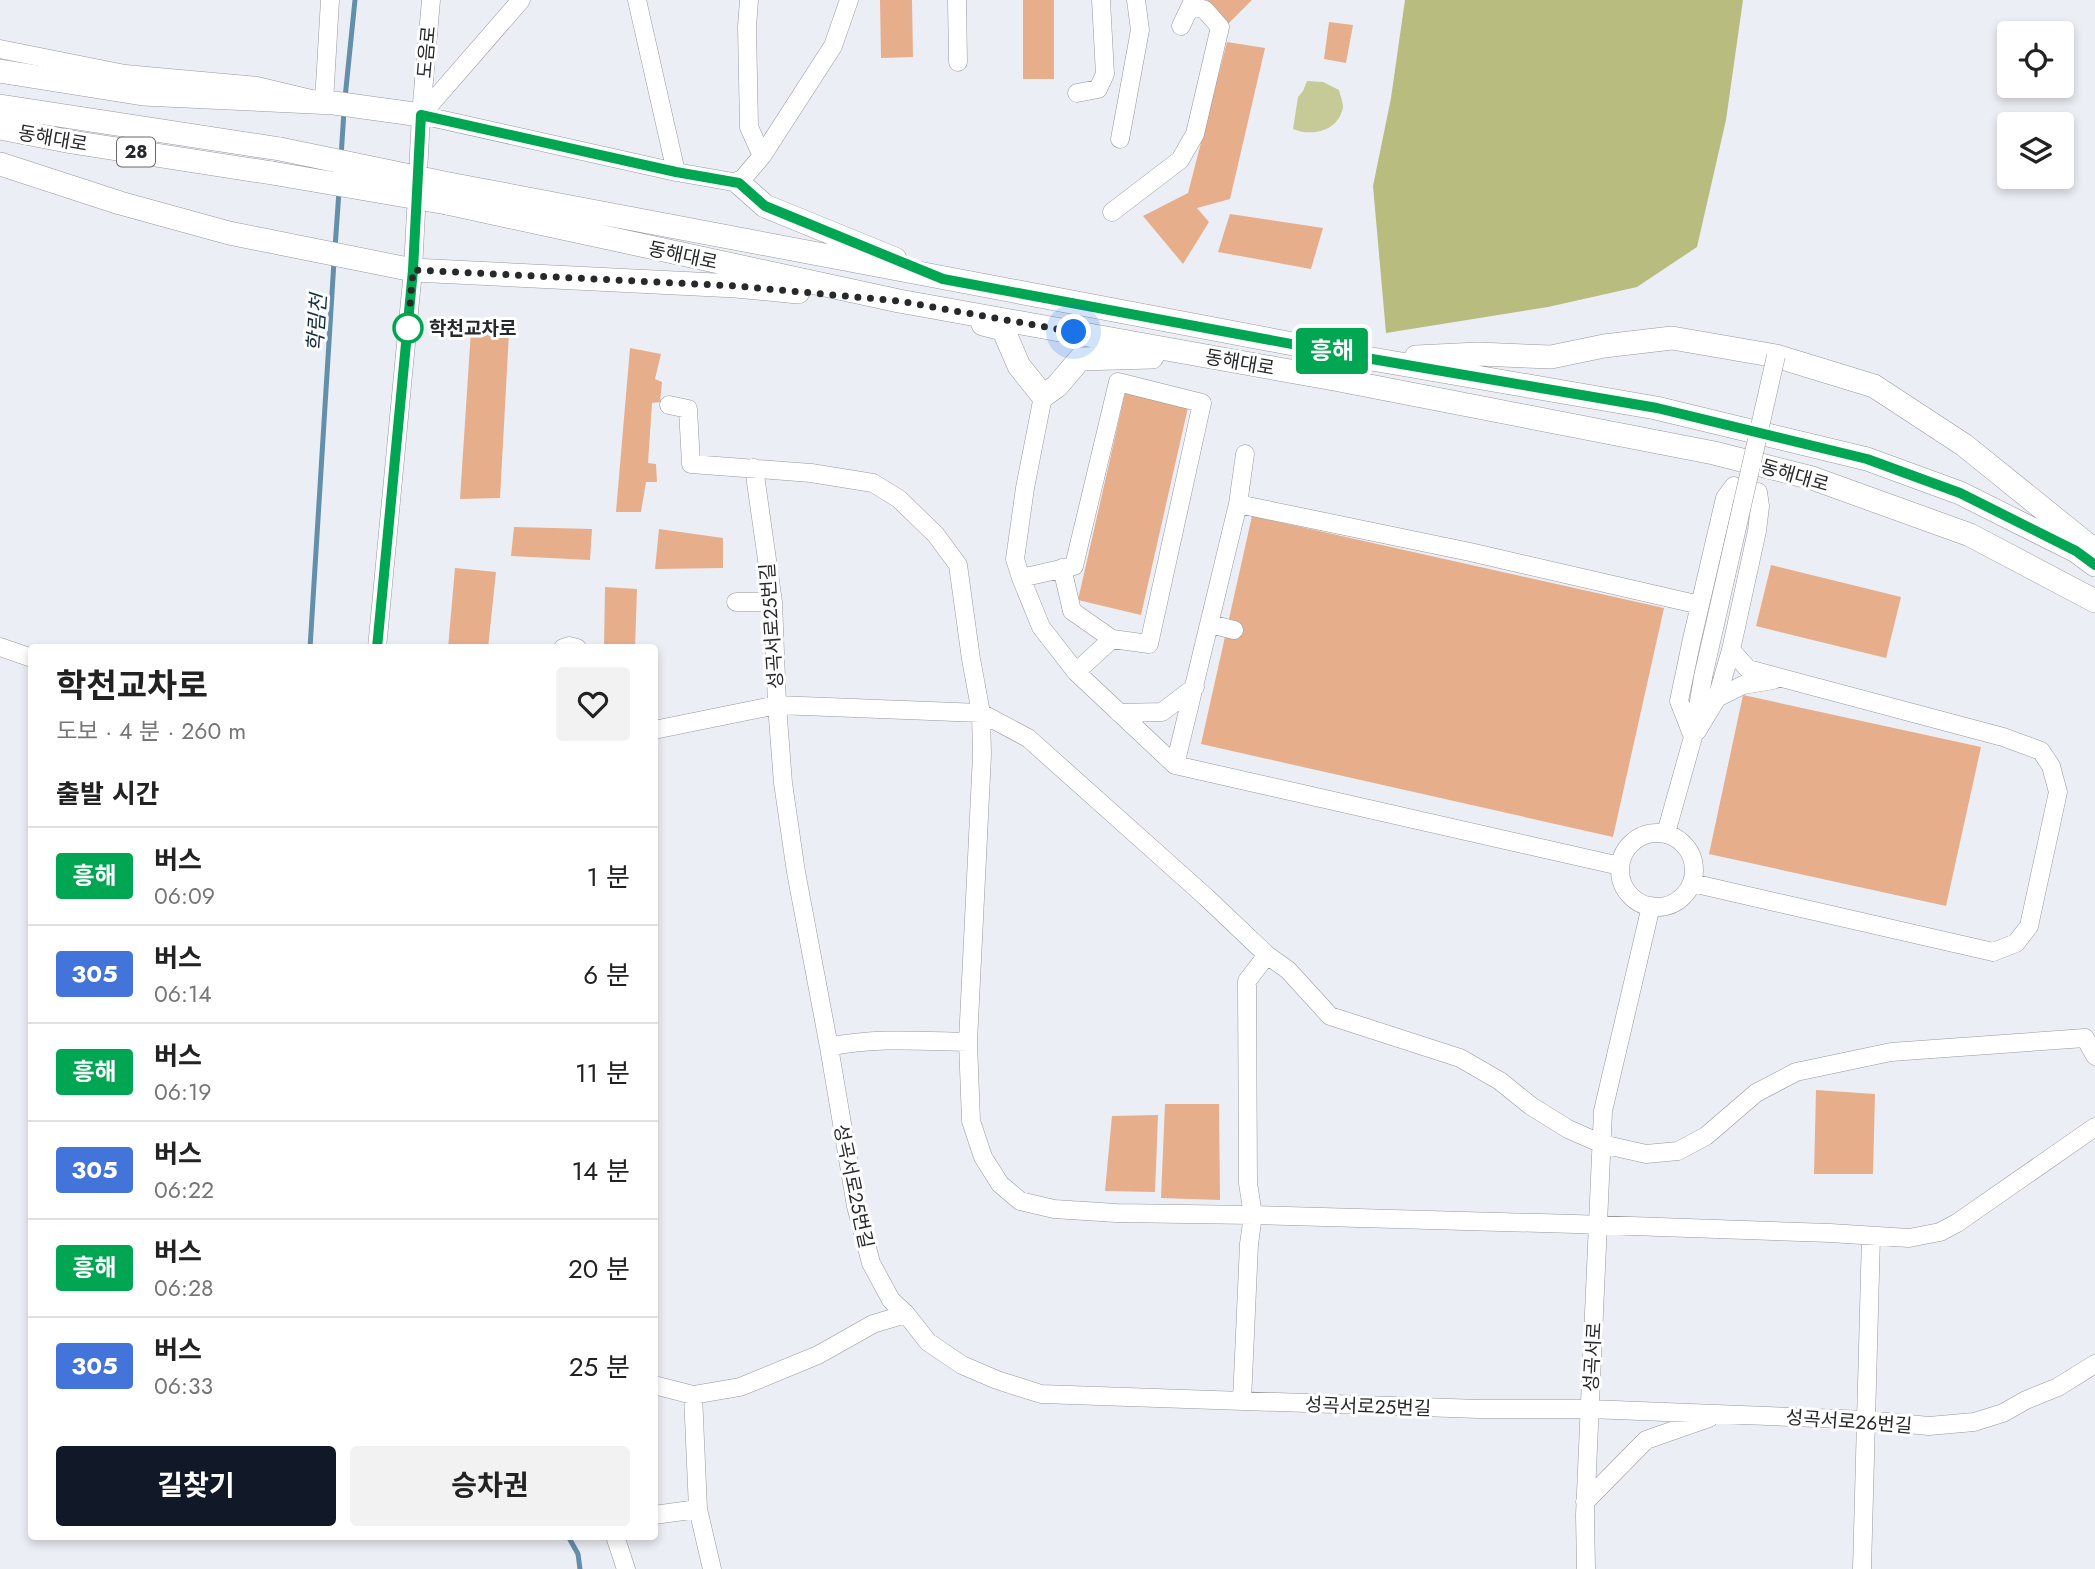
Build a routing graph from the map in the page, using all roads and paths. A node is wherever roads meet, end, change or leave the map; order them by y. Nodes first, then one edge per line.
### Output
1 (330, 0) edge
2 (431, 0) edge
3 (521, 0) edge
4 (637, 0) edge
5 (749, 0) edge
6 (849, 0) edge
7 (957, 0) edge
8 (1101, 0) edge
9 (1136, 0) edge
10 (1181, 26) dead end
11 (0, 50) edge
12 (958, 62) dead end
13 (0, 71) edge
14 (1077, 93) dead end
15 (329, 103) junction
16 (0, 106) edge
17 (421, 115) junction
18 (0, 128) edge
19 (1120, 139) dead end
20 (762, 156) junction
21 (0, 164) edge
22 (676, 172) junction
23 (739, 183) junction
24 (448, 194) junction
25 (1112, 212) dead end
26 (413, 270) junction
27 (943, 279) junction
28 (899, 301) junction
29 (1776, 356) junction
30 (1210, 358) junction
31 (1372, 359) junction
32 (1043, 396) junction
33 (668, 405) dead end
34 (1245, 454) dead end
35 (754, 468) junction
36 (1734, 486) dead end
37 (1759, 492) dead end
38 (1238, 505) junction
39 (2095, 551) edge
40 (2095, 565) edge
41 (1062, 568) junction
42 (1021, 578) junction
43 (2095, 601) edge
44 (736, 602) dead end
45 (773, 602) junction
46 (1700, 605) junction
47 (1210, 624) junction
48 (1234, 630) dead end
49 (1112, 639) junction
50 (377, 644) edge
51 (0, 647) edge
52 (1731, 650) junction
53 (28, 657) edge
54 (1076, 672) junction
55 (1782, 678) junction
56 (1195, 687) junction
57 (1717, 698) junction
58 (777, 705) junction
59 (981, 713) junction
60 (1119, 713) junction
61 (658, 729) edge
62 (1693, 737) junction
63 (1175, 765) junction
64 (1666, 833) junction
65 (1620, 866) junction
66 (1692, 883) junction
67 (1651, 906) junction
68 (1267, 955) junction
69 (968, 1042) junction
70 (829, 1047) junction
71 (2095, 1056) edge
72 (2095, 1126) edge
73 (1602, 1144) junction
74 (1253, 1214) junction
75 (1598, 1224) junction
76 (1871, 1237) junction
77 (906, 1314) junction
78 (2095, 1364) edge
79 (658, 1386) edge
80 (693, 1395) junction
81 (1242, 1401) junction
82 (1589, 1409) junction
83 (1720, 1414) junction
84 (1866, 1420) junction
85 (1585, 1502) junction
86 (698, 1509) junction
87 (658, 1514) edge
88 (616, 1540) edge
89 (626, 1569) edge
90 (712, 1569) edge
91 (1586, 1569) edge
92 (1862, 1569) edge

1 - 15 street
2 - 17 street, 도음로
3 - 17 street
4 - 22 street
5 - 20 street
6 - 20 street
7 - 12 street
8 - 14 street
9 - 19 street
10 - 25 street
11 - 15 street
13 - 15 main road
15 - 17 main road
16 - 24 main road, bridge
17 - 22 street
17 - 26 street, 도음로
18 - 24 main road, 동해대로 / 28, bridge
20 - 23 street
21 - 26 main road
22 - 23 street
23 - 27 main road
24 - 27 main road
24 - 28 main road, 동해대로 / 28
26 - 28 main road
26 - 50 street, 도음로
27 - 31 main road
28 - 30 main road, 동해대로 / 28
28 - 32 main road
29 - 31 main road
29 - 39 main road
29 - 62 street, bridge
30 - 32 main road
30 - 43 main road, 동해대로 / 28
31 - 40 main road
32 - 42 street
33 - 35 street
34 - 38 street
35 - 45 street, 성곡서로25번길
35 - 59 street
36 - 46 street
37 - 52 street
38 - 46 street
38 - 47 street
41 - 42 street
41 - 49 street
41 - 49 street
42 - 54 street
44 - 45 street
45 - 58 street, 성곡서로25번길
46 - 62 street
47 - 48 street
47 - 56 street
49 - 54 street
51 - 53 street
52 - 55 street
52 - 57 street
54 - 60 street
55 - 57 street
55 - 66 street
56 - 60 street
56 - 63 street
57 - 62 street
58 - 59 street
58 - 61 street
58 - 70 street, 성곡서로25번길
59 - 68 street
59 - 69 street
60 - 63 street
62 - 64 street
63 - 65 street
64 - 65 street
64 - 66 street
65 - 67 street
66 - 67 street
67 - 73 street, 성곡서로
68 - 73 street
68 - 74 street
69 - 70 street
69 - 74 street
70 - 77 street, 성곡서로25번길
71 - 73 street
72 - 76 street
73 - 75 street, 성곡서로
74 - 75 street
74 - 81 street
75 - 76 street
75 - 82 street, 성곡서로
76 - 84 street
77 - 80 street
77 - 81 street, 성곡서로25번길
78 - 84 street, 성곡서로26번길
79 - 80 street
80 - 86 street
81 - 82 street, 성곡서로25번길
82 - 83 street, 성곡서로26번길
82 - 85 street, 성곡서로
83 - 84 street, 성곡서로26번길
83 - 85 street
84 - 92 street
85 - 91 street, 성곡서로
86 - 87 street
86 - 90 street
88 - 89 street

